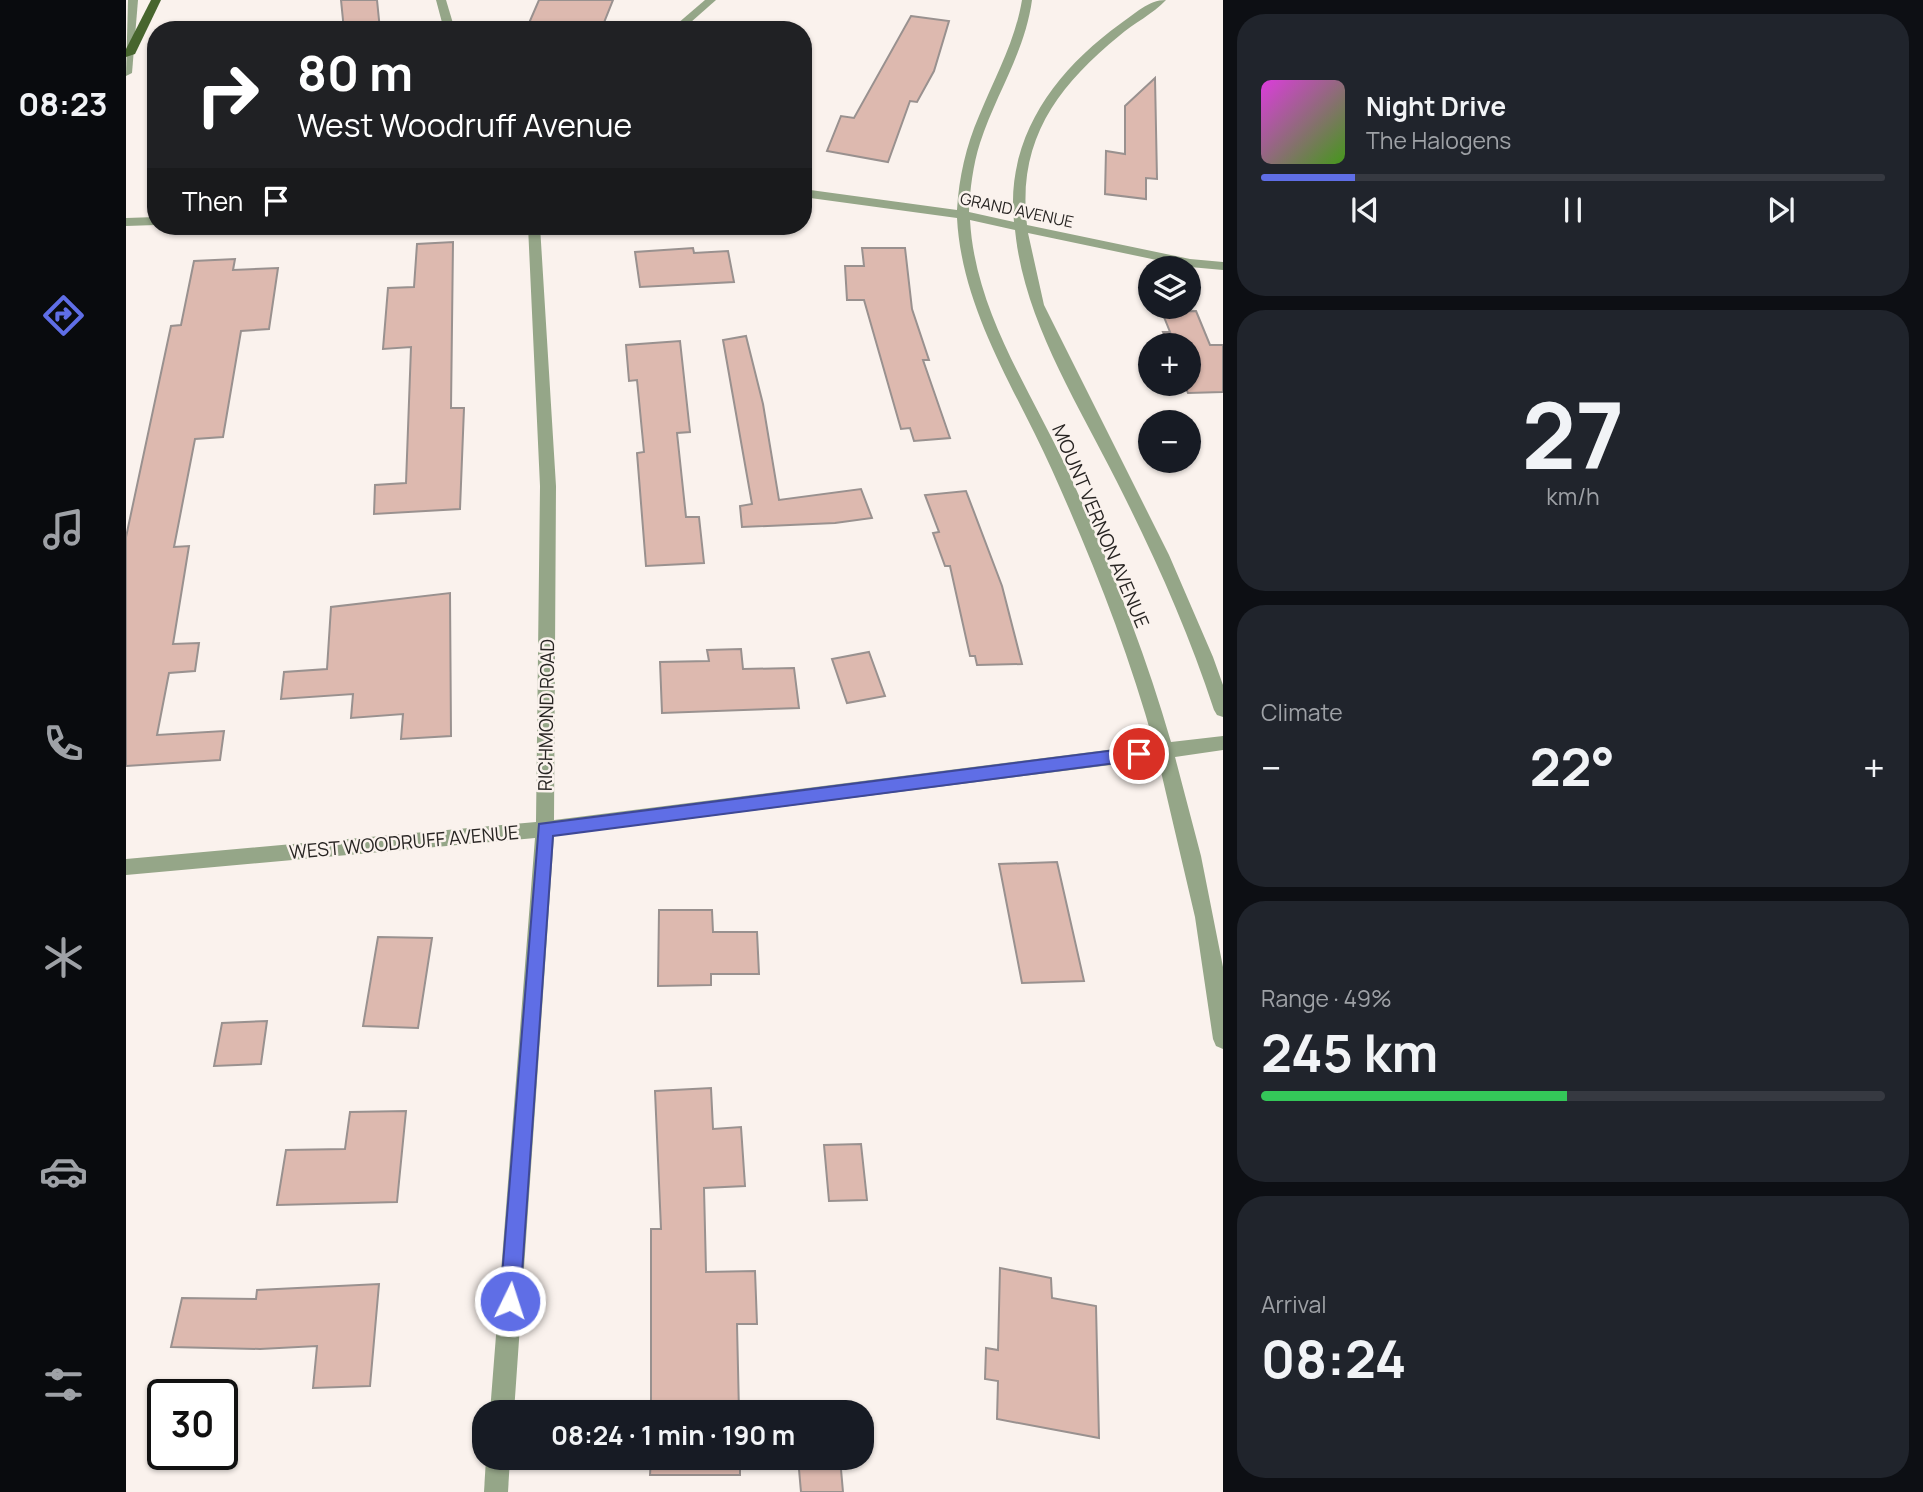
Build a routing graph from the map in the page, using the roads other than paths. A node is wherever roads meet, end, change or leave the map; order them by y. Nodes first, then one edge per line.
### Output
1 (133, 0) edge
2 (156, 0) edge
3 (441, 0) edge
4 (711, 0) edge
5 (1027, 0) edge
6 (1161, 0) edge
7 (447, 21) edge
8 (686, 21) edge
9 (129, 54) junction
10 (126, 73) edge
11 (812, 194) edge
12 (963, 215) junction
13 (147, 221) edge
14 (126, 222) edge
15 (1019, 228) junction
16 (534, 235) edge
17 (1223, 266) edge
18 (1223, 710) edge
19 (1223, 743) edge
20 (1166, 750) junction
21 (545, 829) junction
22 (126, 867) edge
23 (1223, 1039) edge
24 (503, 1400) edge
25 (497, 1470) edge
26 (496, 1492) edge

1 - 9 street
2 - 9 main road
3 - 7 street
4 - 8 street
5 - 12 street, MOUNT VERNON AVENUE
6 - 15 street, MOUNT VERNON AVENUE
9 - 10 street
11 - 12 street, GRAND AVENUE
12 - 15 street, GRAND AVENUE
12 - 20 street, MOUNT VERNON AVENUE
13 - 14 street
15 - 17 street, GRAND AVENUE
15 - 18 street, MOUNT VERNON AVENUE
16 - 21 street, RICHMOND ROAD
19 - 20 street, WEST WOODRUFF AVENUE
20 - 21 street, WEST WOODRUFF AVENUE
20 - 23 street, MOUNT VERNON AVENUE
21 - 22 street, WEST WOODRUFF AVENUE
21 - 24 street, RICHMOND ROAD
25 - 26 street

